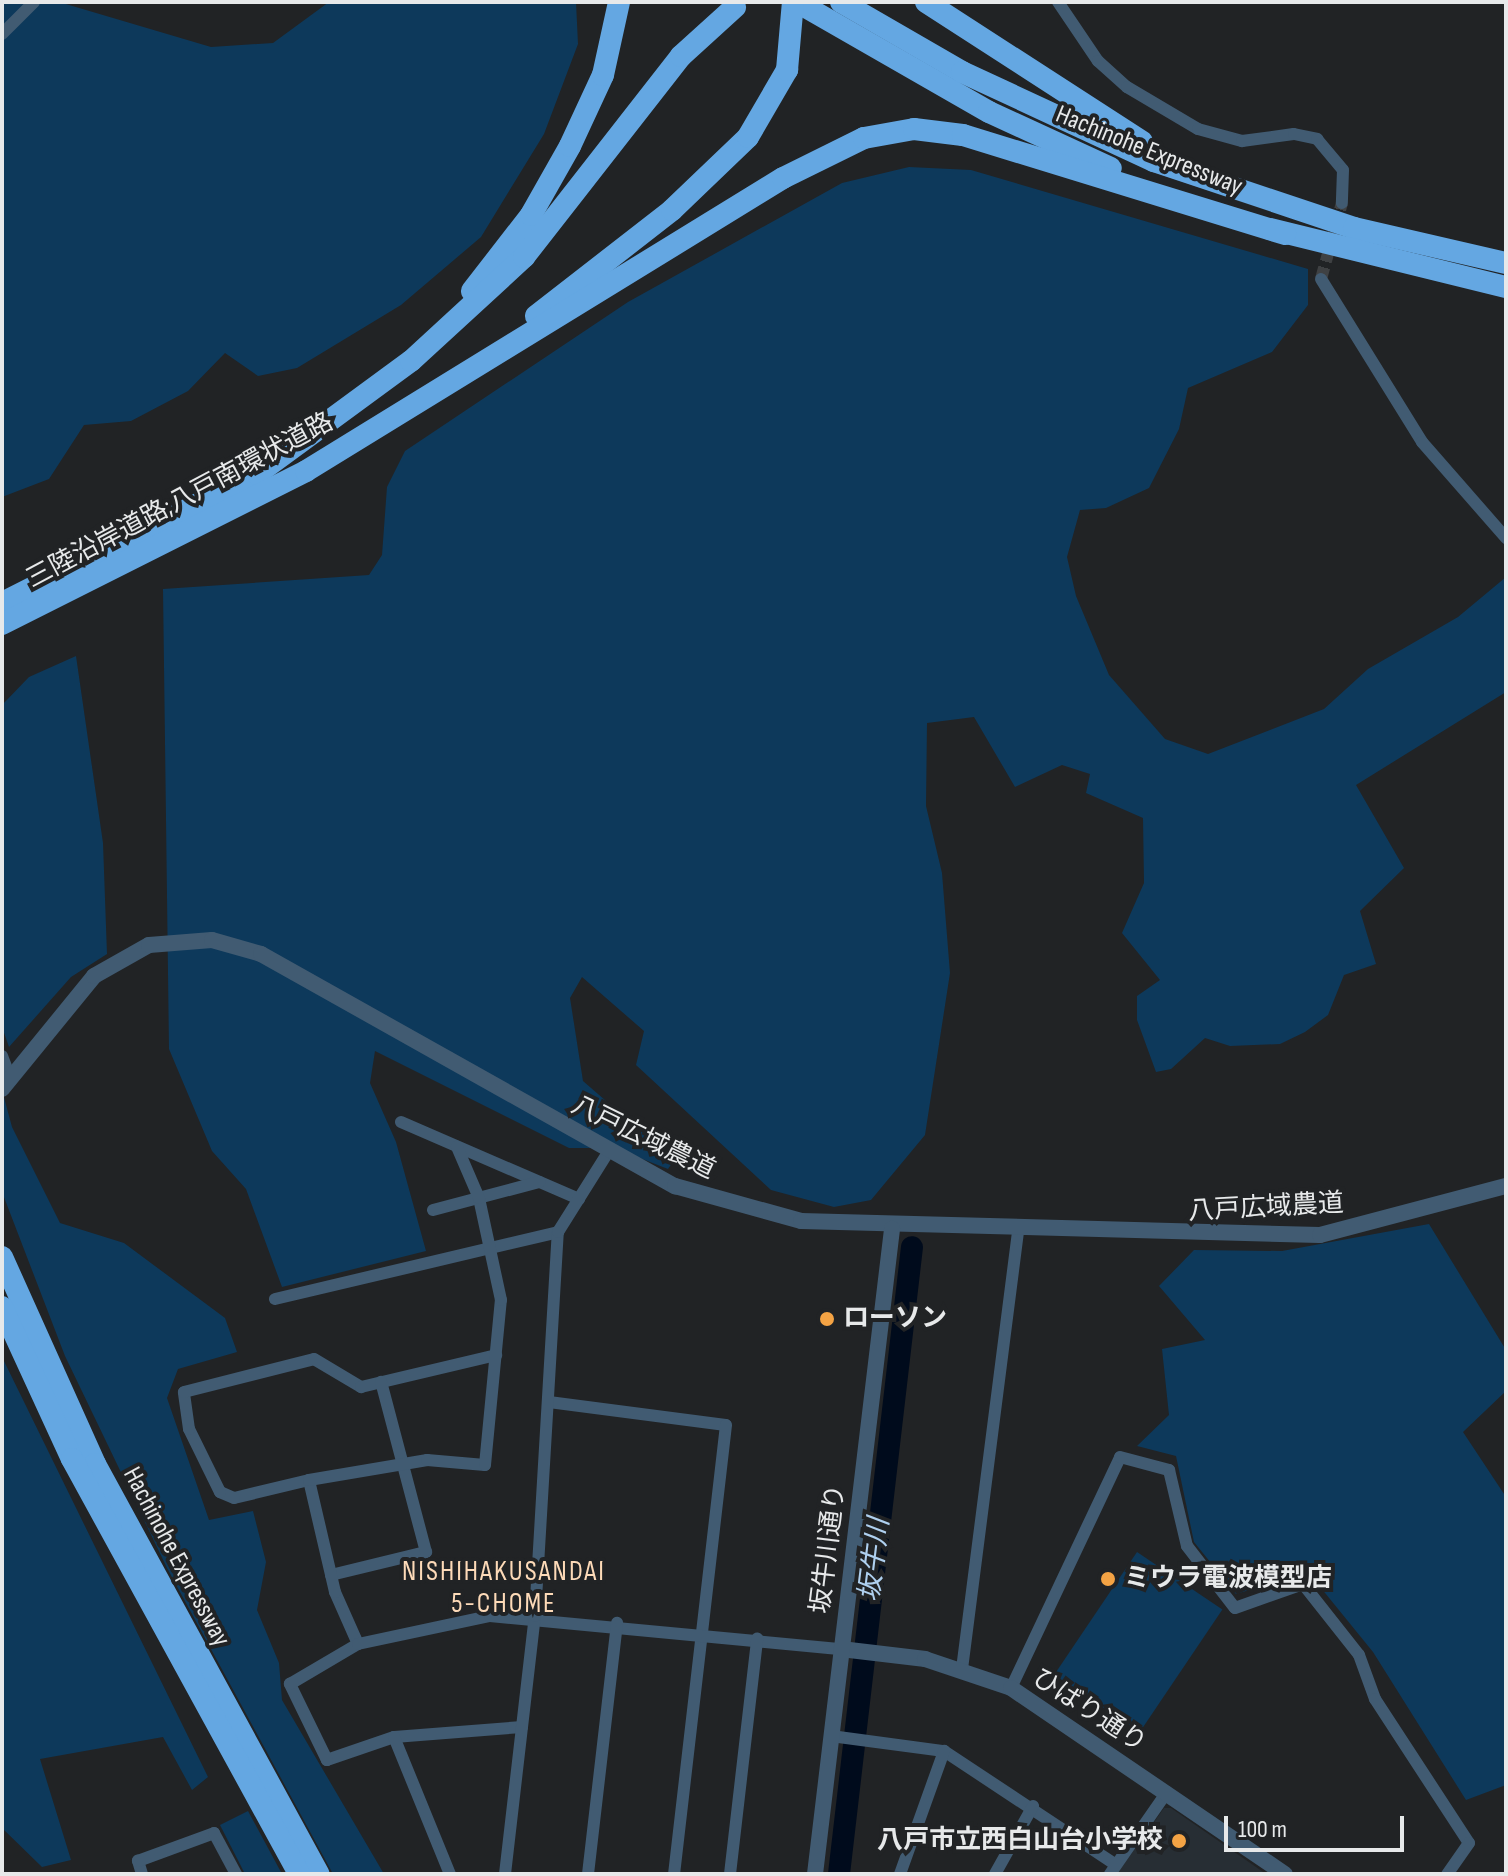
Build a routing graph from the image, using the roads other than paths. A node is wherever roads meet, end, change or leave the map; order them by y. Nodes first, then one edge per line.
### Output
1 (34, 2) edge
2 (619, 2) edge
3 (795, 2) edge
4 (841, 2) edge
5 (926, 2) edge
6 (1058, 2) edge
7 (735, 7) dead end
8 (2, 34) edge
9 (1342, 203) tunnel mouth
10 (1286, 207) junction
11 (1285, 234) junction
12 (1506, 263) edge
13 (1321, 279) dead end
14 (1506, 287) edge
15 (376, 389) junction
16 (381, 425) junction
17 (1506, 538) edge
18 (2, 603) edge
19 (2, 624) edge
20 (2, 1056) edge
21 (6, 1083) edge
22 (401, 1122) dead end
23 (457, 1147) junction
24 (607, 1154) junction
25 (539, 1182) junction
26 (1506, 1186) edge
27 (479, 1198) junction
28 (579, 1199) junction
29 (433, 1210) dead end
30 (892, 1229) junction
31 (558, 1232) junction
32 (1018, 1233) junction
33 (490, 1248) junction
34 (2, 1257) edge
35 (275, 1299) dead end
36 (2, 1307) edge
37 (496, 1355) junction
38 (381, 1382) junction
39 (549, 1402) junction
40 (401, 1465) junction
41 (309, 1480) junction
42 (331, 1575) junction
43 (535, 1616) junction
44 (617, 1623) junction
45 (701, 1633) junction
46 (757, 1639) junction
47 (358, 1644) junction
48 (846, 1649) junction
49 (962, 1669) junction
50 (1011, 1688) junction
51 (522, 1727) junction
52 (836, 1736) junction
53 (394, 1737) junction
54 (944, 1751) junction
55 (1167, 1792) junction
56 (1033, 1806) junction
57 (1113, 1870) edge
58 (142, 1874) edge
59 (236, 1874) edge
60 (299, 1874) edge
61 (319, 1874) edge
62 (450, 1874) edge
63 (505, 1874) edge
64 (588, 1874) edge
65 (674, 1874) edge
66 (730, 1874) edge
67 (815, 1874) edge
68 (900, 1874) edge
69 (995, 1874) edge
70 (1285, 1874) edge
71 (1447, 1874) edge

1 - 8 street
2 - 15 highway
3 - 11 highway, Hachinohe Expressway
3 - 16 highway
4 - 10 highway, Hachinohe Expressway
5 - 10 highway
6 - 9 street
7 - 15 highway
10 - 12 highway, Hachinohe Expressway
11 - 14 highway, Hachinohe Expressway
11 - 16 highway
13 - 17 street
15 - 18 highway, 三陸沿岸道路;八戸南環状道路
16 - 19 highway, 三陸沿岸道路;八戸南環状道路
20 - 21 street
21 - 24 street, 八戸広域農道
22 - 23 street
23 - 25 street
23 - 27 street
24 - 28 street
24 - 30 street, 八戸広域農道
25 - 27 street
25 - 28 street
26 - 32 street, 八戸広域農道
27 - 29 street
27 - 33 street
28 - 31 street
30 - 32 street, 八戸広域農道
30 - 48 street, 坂牛川通り
31 - 33 street
31 - 39 street
32 - 49 street
33 - 35 street
33 - 37 street
34 - 61 highway, Hachinohe Expressway
36 - 60 highway, Hachinohe Expressway
37 - 38 street
37 - 40 street
38 - 40 street
38 - 41 street
39 - 43 street
39 - 45 street
40 - 41 street
40 - 42 street
41 - 42 street
42 - 47 street
43 - 44 street
43 - 47 street
43 - 51 street
44 - 45 street
44 - 64 street
45 - 46 street
45 - 65 street
46 - 48 street
46 - 66 street
47 - 53 street
48 - 49 street, ひばり通り
48 - 52 street, 坂牛川通り
49 - 50 street, ひばり通り
50 - 55 street, ひばり通り
50 - 71 street
51 - 53 street
51 - 63 street
52 - 54 street
52 - 67 street, 坂牛川通り
53 - 62 street
54 - 56 street
54 - 68 street
55 - 57 street
55 - 70 street, ひばり通り
56 - 57 street
56 - 69 street
58 - 59 street

